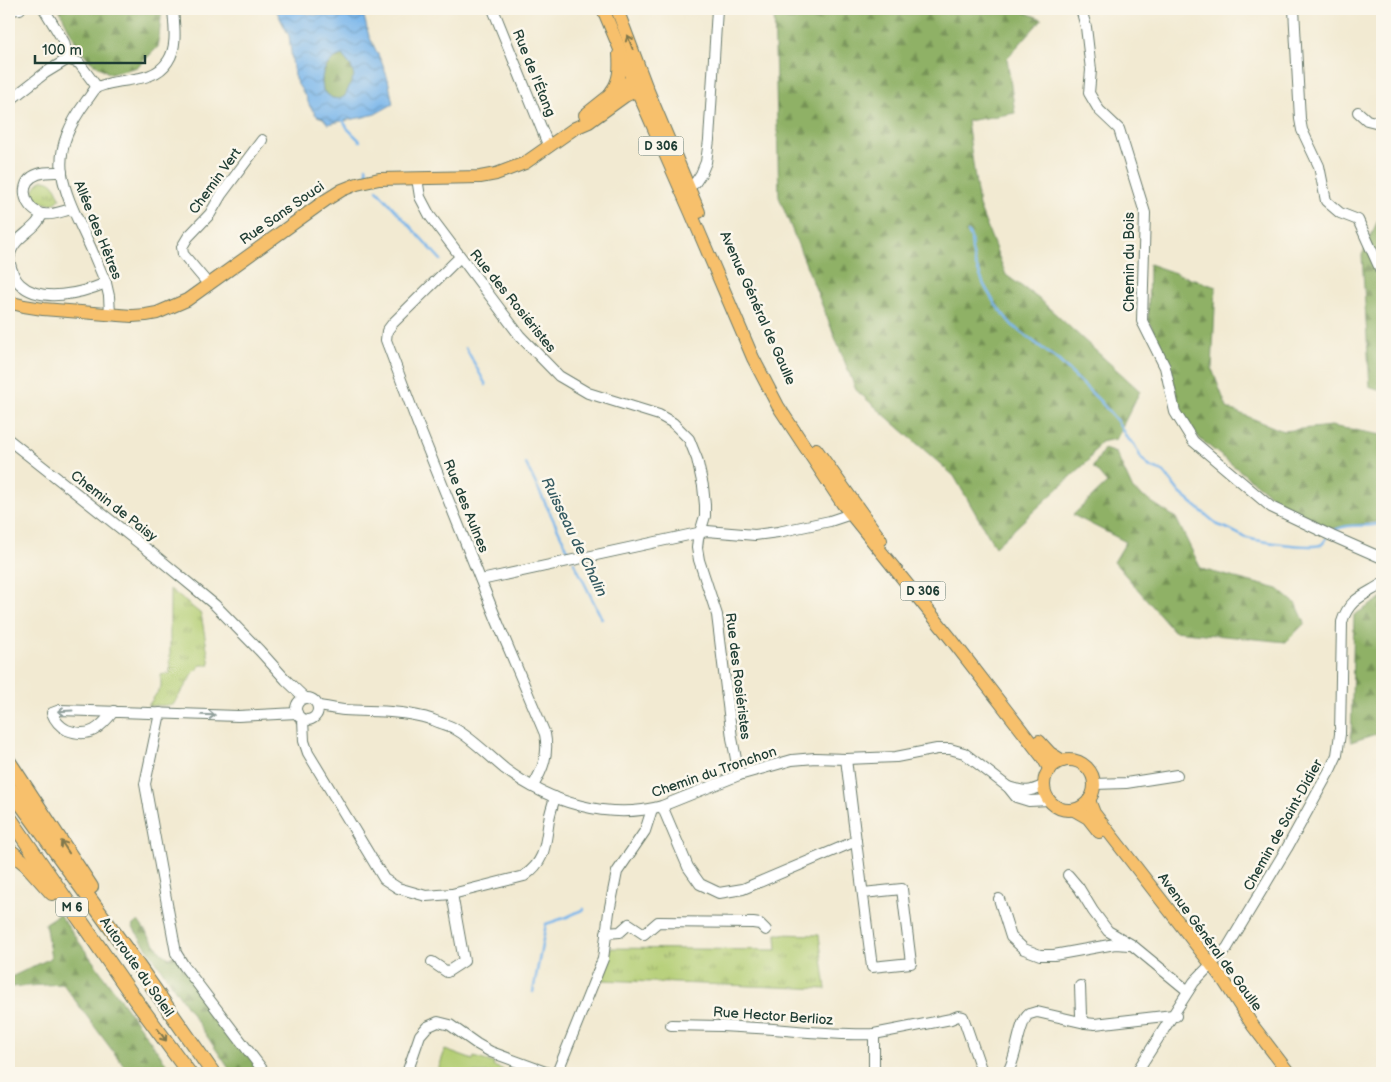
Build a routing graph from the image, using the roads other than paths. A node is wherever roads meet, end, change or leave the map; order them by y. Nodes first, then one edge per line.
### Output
1 (20, 9) edge
2 (44, 9) edge
3 (173, 9) edge
4 (493, 9) edge
5 (603, 9) edge
6 (617, 9) edge
7 (717, 9) edge
8 (1082, 9) edge
9 (1294, 9) edge
10 (9, 10) edge
11 (618, 46) junction
12 (68, 60) junction
13 (638, 81) junction
14 (96, 88) junction
15 (606, 98) junction
16 (9, 101) edge
17 (1358, 112) dead end
18 (1382, 116) edge
19 (575, 128) junction
20 (262, 140) dead end
21 (549, 147) junction
22 (62, 172) junction
23 (417, 178) junction
24 (685, 189) junction
25 (72, 209) junction
26 (42, 214) junction
27 (460, 257) junction
28 (9, 259) edge
29 (1382, 273) edge
30 (106, 283) junction
31 (209, 286) junction
32 (9, 302) edge
33 (110, 314) junction
34 (9, 440) edge
35 (850, 515) junction
36 (700, 532) junction
37 (1382, 558) edge
38 (481, 580) junction
39 (1382, 584) edge
40 (302, 700) junction
41 (114, 711) junction
42 (160, 713) junction
43 (309, 714) junction
44 (846, 759) junction
45 (1063, 761) junction
46 (9, 762) edge
47 (1050, 770) junction
48 (739, 775) junction
49 (1177, 776) dead end
50 (1045, 784) junction
51 (1094, 784) junction
52 (533, 786) junction
53 (9, 787) edge
54 (1008, 787) junction
55 (555, 797) junction
56 (1049, 800) junction
57 (1089, 800) junction
58 (657, 808) junction
59 (1074, 810) junction
60 (9, 817) edge
61 (856, 841) junction
62 (9, 850) edge
63 (1068, 875) dead end
64 (863, 893) junction
65 (452, 894) junction
66 (1000, 899) dead end
67 (766, 930) dead end
68 (606, 933) junction
69 (1132, 946) junction
70 (432, 962) dead end
71 (1205, 962) junction
72 (136, 963) junction
73 (1080, 986) dead end
74 (1188, 991) junction
75 (134, 998) junction
76 (1176, 1016) junction
77 (1085, 1023) junction
78 (1251, 1023) junction
79 (671, 1025) dead end
80 (874, 1034) junction
81 (189, 1073) edge
82 (213, 1073) edge
83 (266, 1073) edge
84 (407, 1073) edge
85 (548, 1073) edge
86 (557, 1073) edge
87 (874, 1073) edge
88 (985, 1073) edge
89 (1007, 1073) edge
90 (1136, 1073) edge
91 (1289, 1073) edge

1 - 10 street
2 - 12 street
3 - 14 street
4 - 21 street, Rue de l'Étang
5 - 11 main road, D 306
13 -> 6 main road, D 306
7 - 24 street
8 - 37 street, Chemin du Bois
9 - 29 street
11 - 13 main road, D 306
11 - 15 main road
12 - 14 street
12 - 16 street
13 - 15 main road, Rue Sans Souci
13 - 19 main road, Rue Sans Souci
13 - 24 main road, D 306
14 - 22 street, Allée des Hêtres
15 - 19 main road, Rue Sans Souci
17 - 18 street
19 - 21 main road, Rue Sans Souci
20 - 31 street, Chemin Vert
21 - 23 main road, Rue Sans Souci
22 - 25 street, Allée des Hêtres
22 - 26 street
23 - 27 street, Rue des Rosiéristes
23 - 31 main road, Rue Sans Souci
24 - 35 main road, Avenue Général de Gaulle / D 306
25 - 26 street
25 - 30 street, Allée des Hêtres
26 - 28 street
27 - 36 street, Rue des Rosiéristes
27 - 38 street, Rue des Aulnes
28 - 30 street
30 - 33 street, Allée des Hêtres
31 - 33 main road, Rue Sans Souci
32 - 33 main road, Rue Sans Souci
34 - 40 street, Chemin de Paisy
35 - 36 street
35 - 45 main road, Avenue Général de Gaulle / D 306
35 - 47 main road, Avenue Général de Gaulle / D 306
36 - 38 street
36 - 48 street, Rue des Rosiéristes
38 - 52 street, Rue des Aulnes
39 - 71 street, Chemin de Saint-Didier
40 - 43 street
40 - 43 street
41 -> 41 street, Chemin du Tronchon
41 - 42 street, Chemin du Tronchon
42 -> 43 street, Chemin du Tronchon
42 - 83 street
43 - 52 street, Chemin du Tronchon
43 - 65 street
44 - 48 street, Chemin du Tronchon
44 - 54 street, Chemin du Tronchon
44 - 61 street
45 - 47 main road
45 - 51 main road
72 -> 46 highway
47 - 50 main road
48 - 58 street, Chemin du Tronchon
49 - 51 street
50 - 54 street
50 - 56 main road
51 - 57 main road
52 - 55 street, Chemin du Tronchon
53 - 72 highway, Autoroute du Soleil / M 6
54 - 56 street, Chemin du Tronchon
55 - 58 street, Chemin du Tronchon
55 - 65 street
56 - 59 main road
57 - 59 main road
57 - 71 main road, Avenue Général de Gaulle
58 - 61 street
58 - 68 street
59 - 71 main road, Avenue Général de Gaulle
60 - 75 highway, Autoroute du Soleil / M 6
61 - 64 street
62 - 75 highway
63 - 69 street
64 - 64 street
65 - 70 street
66 - 69 street
67 - 68 street
68 - 86 street
69 - 74 street
71 - 74 street, Chemin de Saint-Didier
71 - 78 main road, Avenue Général de Gaulle
71 - 78 main road, Avenue Général de Gaulle
72 - 82 highway, Autoroute du Soleil / M 6
73 - 77 street
74 - 76 street, Chemin de Saint-Didier
75 -> 81 highway, Autoroute du Soleil / M 6
76 - 77 street
76 - 90 street, Chemin de Saint-Didier
77 - 89 street
78 - 91 main road
79 - 80 street, Rue Hector Berlioz
80 - 87 street
80 - 88 street, Rue Hector Berlioz
84 - 85 street

